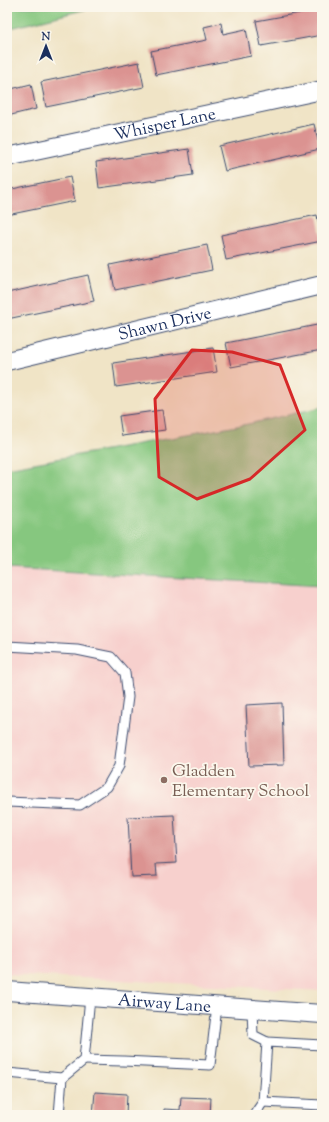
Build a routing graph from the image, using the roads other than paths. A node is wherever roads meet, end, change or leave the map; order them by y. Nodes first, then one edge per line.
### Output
1 (322, 90) edge
2 (7, 157) edge
3 (322, 284) edge
4 (7, 361) edge
5 (7, 646) edge
6 (7, 802) edge
7 (7, 991) edge
8 (90, 997) junction
9 (217, 1006) junction
10 (252, 1009) junction
11 (322, 1014) edge
12 (267, 1042) junction
13 (322, 1045) edge
14 (84, 1060) junction
15 (7, 1073) edge
16 (62, 1078) junction
17 (263, 1102) junction
18 (322, 1105) edge
19 (59, 1115) edge
20 (254, 1115) edge

1 - 2 street, Whisper Lane
3 - 4 street, Shawn Drive
5 - 6 lane
7 - 8 street, Airway Lane
8 - 9 street, Airway Lane
8 - 14 lane
9 - 10 street, Airway Lane
9 - 14 lane
10 - 11 street, Airway Lane
10 - 12 lane
12 - 13 lane
12 - 17 lane
14 - 16 lane
15 - 16 lane
16 - 19 lane
17 - 18 lane
17 - 20 lane

